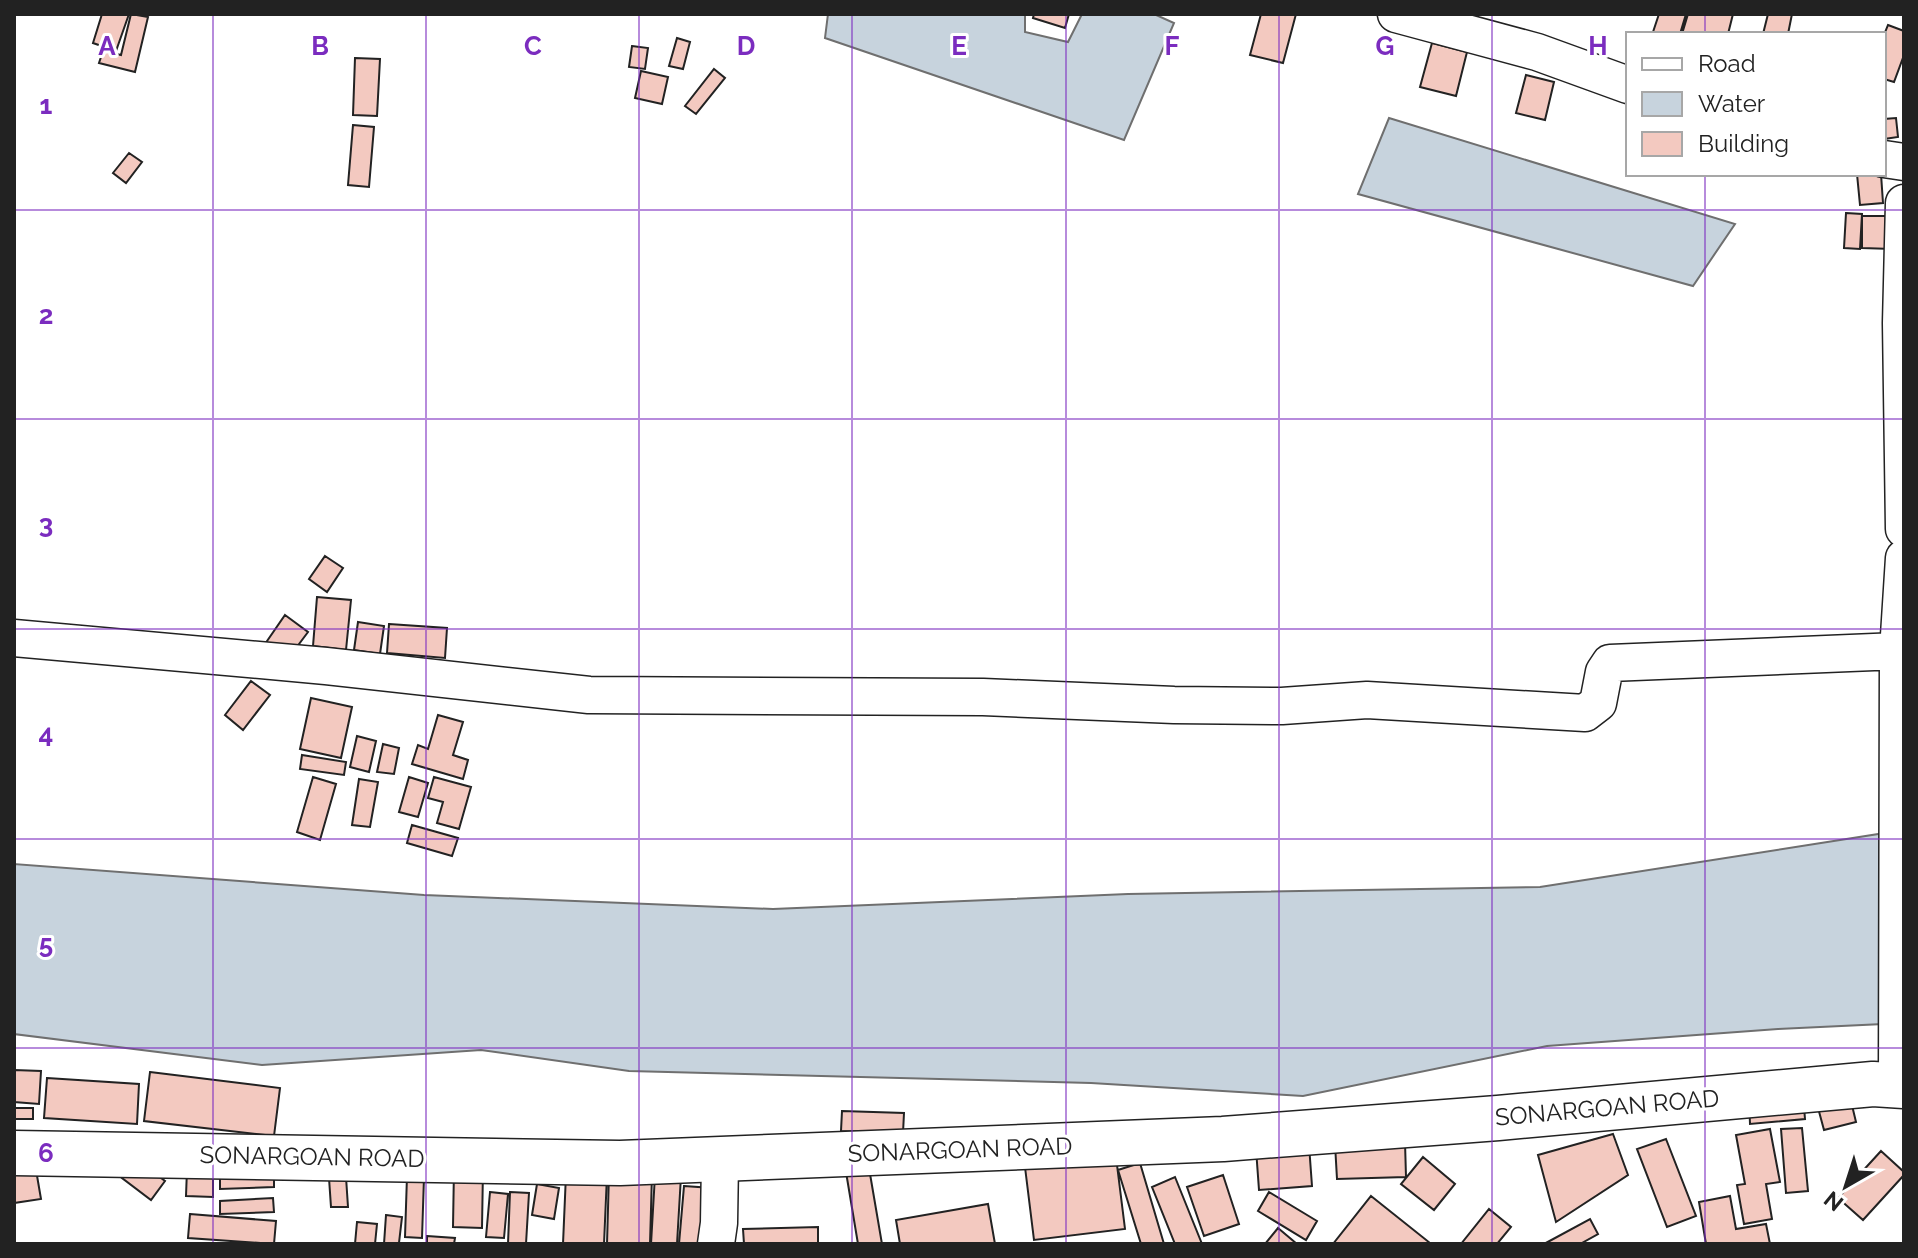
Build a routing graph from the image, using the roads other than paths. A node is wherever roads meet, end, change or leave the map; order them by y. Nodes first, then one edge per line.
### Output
1 (1396, 14) edge
2 (1626, 84) edge
3 (1904, 203) edge
4 (1904, 529) edge
5 (1904, 558) edge
6 (14, 638) edge
7 (1898, 651) junction
8 (1901, 1086) edge
9 (14, 1153) edge
10 (720, 1161) junction
11 (716, 1244) edge

1 - 2 street
3 - 4 street
5 - 7 street
6 - 7 street
7 - 8 street
8 - 10 main road, SONARGOAN ROAD
9 - 10 main road, SONARGOAN ROAD
10 - 11 street

